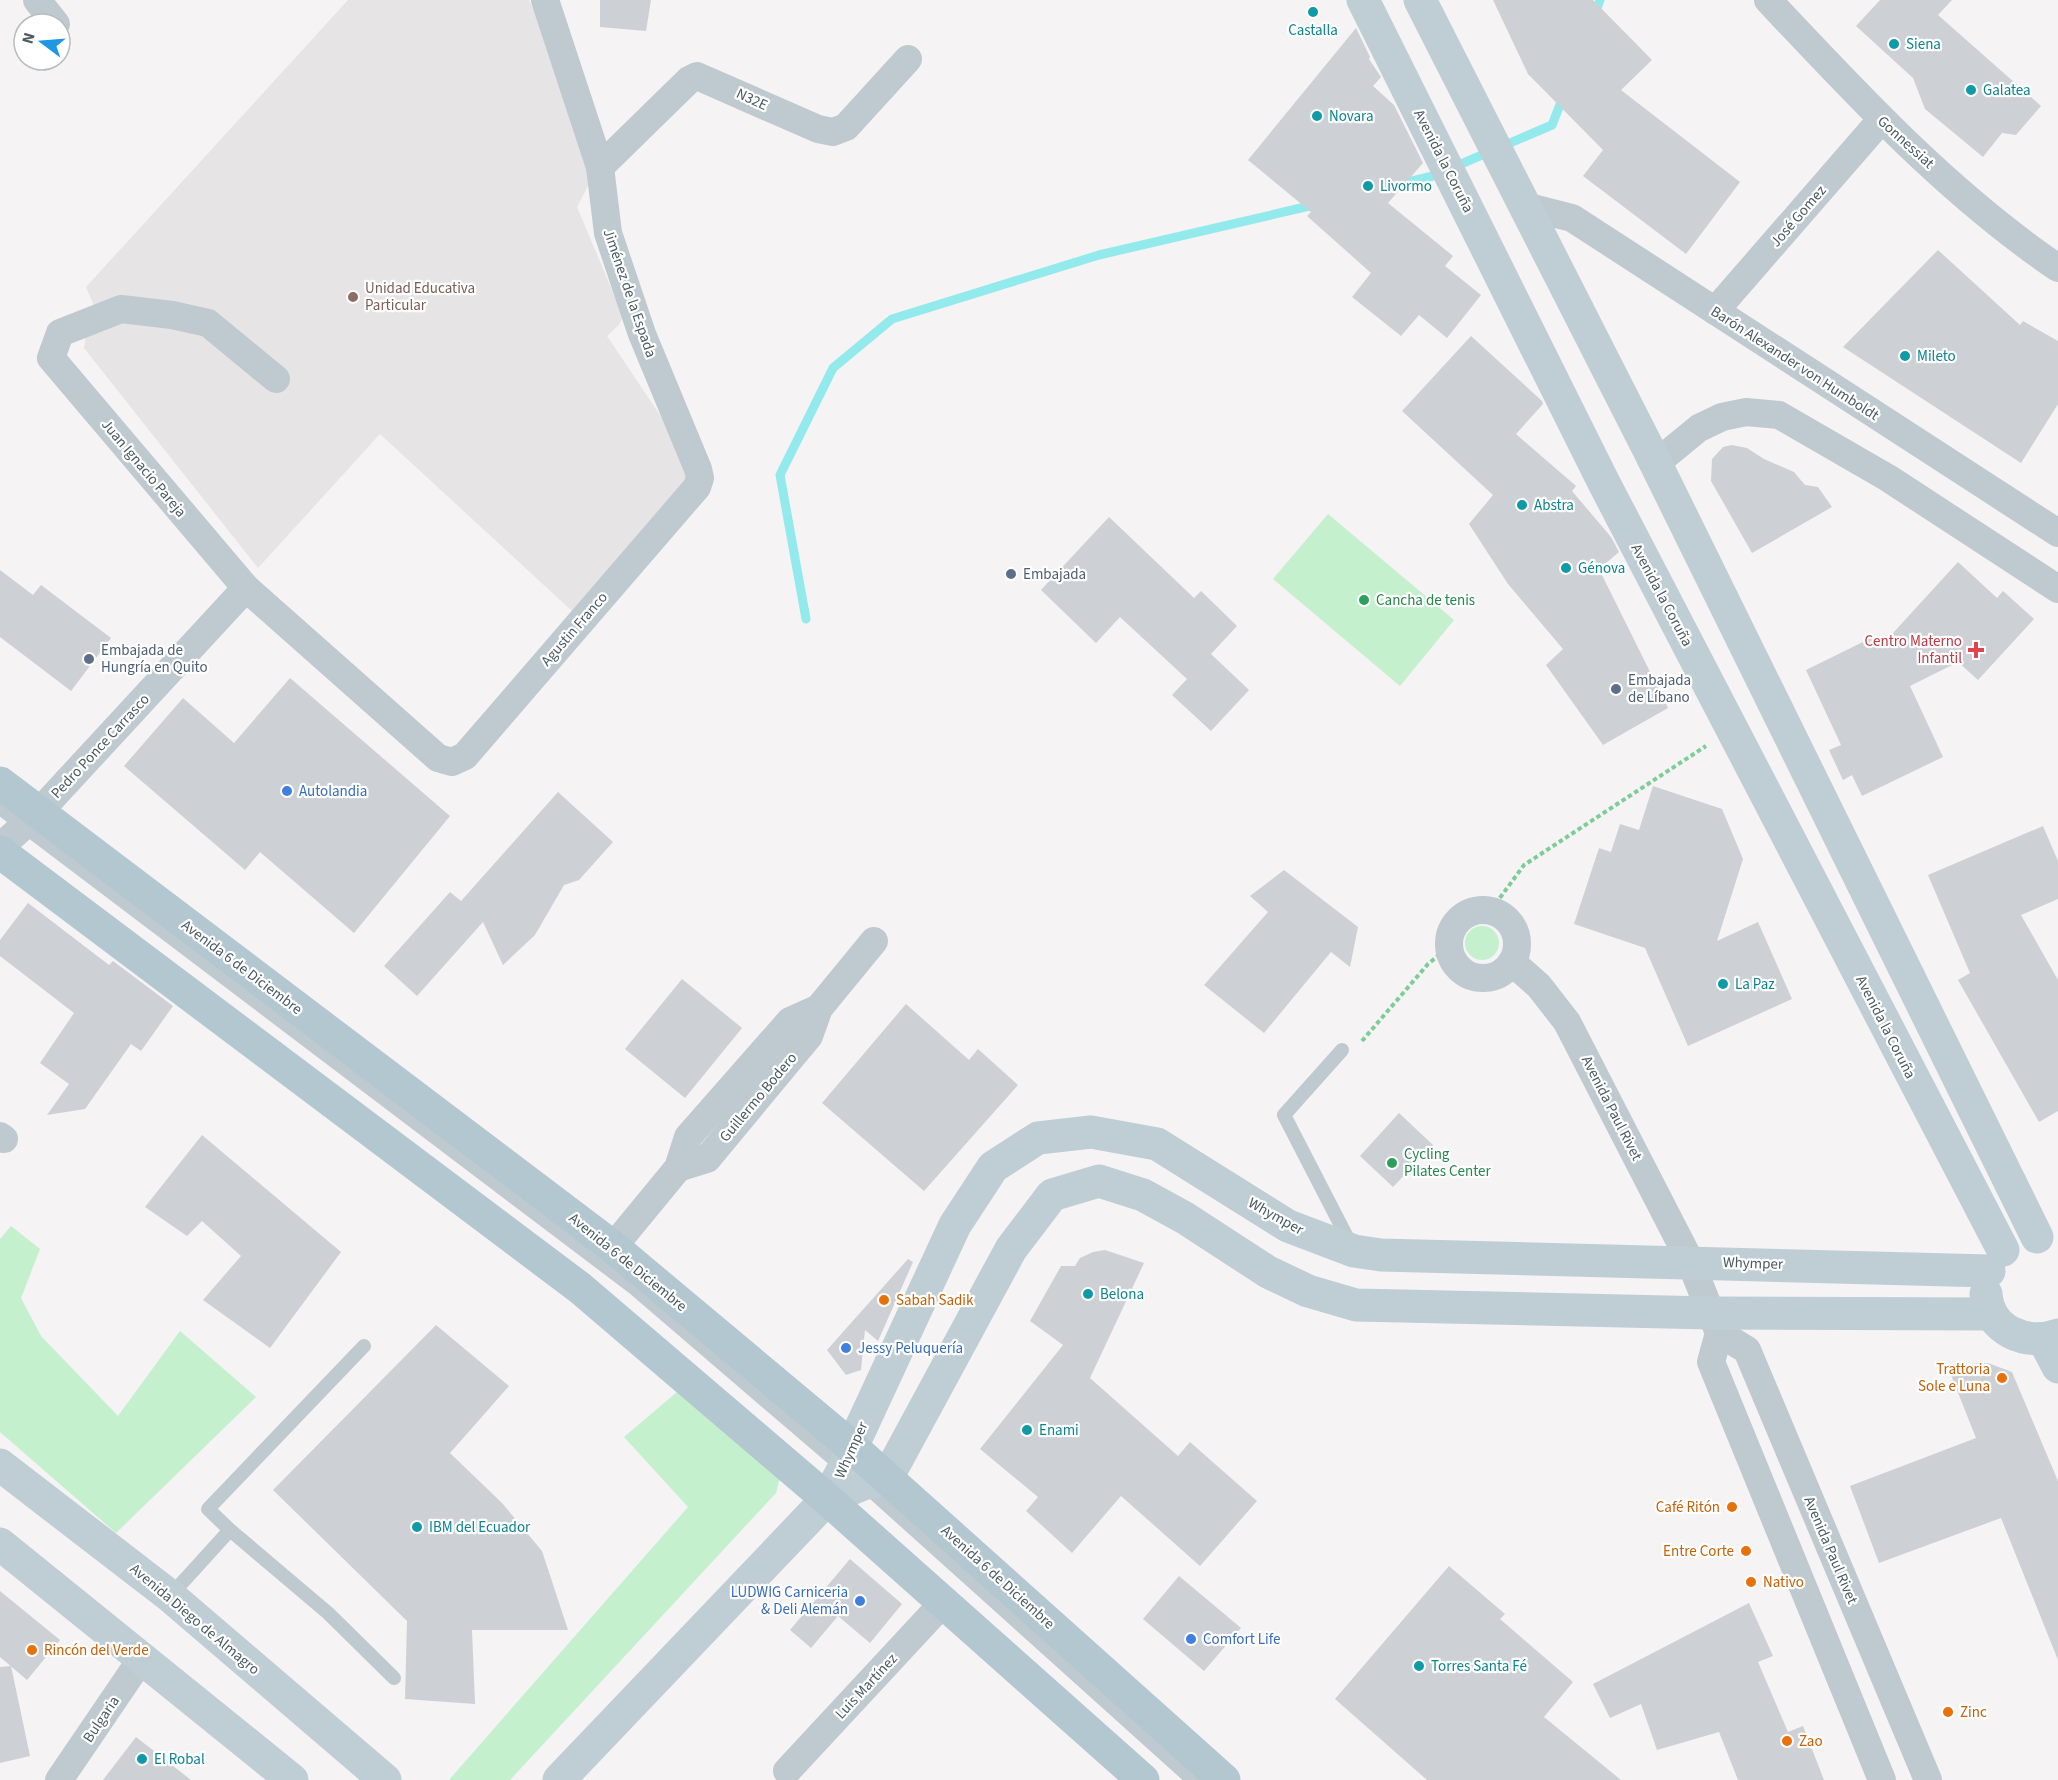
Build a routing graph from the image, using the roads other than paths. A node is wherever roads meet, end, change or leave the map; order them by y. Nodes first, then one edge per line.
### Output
1 (37, 0) edge
2 (545, 0) edge
3 (1363, 0) edge
4 (1420, 0) edge
5 (1768, 0) edge
6 (46, 12) edge
7 (908, 60) dead end
8 (1881, 120) junction
9 (600, 166) junction
10 (1525, 206) junction
11 (2058, 268) edge
12 (1715, 311) junction
13 (276, 380) dead end
14 (1655, 464) junction
15 (700, 478) joint
16 (2058, 533) edge
17 (246, 588) junction
18 (2058, 589) edge
19 (438, 758) joint
20 (0, 783) edge
21 (0, 808) edge
22 (31, 820) junction
23 (0, 849) edge
24 (874, 942) dead end
25 (1512, 962) junction
26 (1342, 1050) road end
27 (2047, 1240) edge
28 (613, 1247) junction
29 (1354, 1251) junction
30 (1690, 1261) junction
31 (1996, 1261) junction
32 (1991, 1314) junction
33 (1715, 1323) junction
34 (364, 1346) dead end
35 (2053, 1348) edge
36 (0, 1465) edge
37 (861, 1469) junction
38 (827, 1499) junction
39 (230, 1530) junction
40 (0, 1544) edge
41 (170, 1596) junction
42 (944, 1602) junction
43 (142, 1658) junction
44 (394, 1678) dead end
45 (787, 1771) dead end
46 (59, 1780) edge
47 (292, 1780) edge
48 (386, 1780) edge
49 (559, 1780) edge
50 (1143, 1780) edge
51 (1193, 1780) edge
52 (1224, 1780) edge
53 (1882, 1780) edge
54 (1928, 1780) edge

1 - 6 street
2 - 9 street, Jiménez de la Espada
3 - 31 street, Avenida la Coruña
4 - 10 street
5 - 8 street, Gonnessiat
7 - 9 street, N32E
8 - 11 street, Gonnessiat
8 - 12 street, José Gomez
9 - 15 street, Jiménez de la Espada
10 - 12 street, Barón Alexander von Humboldt
10 - 14 street
12 - 16 street, Barón Alexander von Humboldt
13 - 17 street, Juan Ignacio Pareja
14 - 18 street
14 - 27 street
15 - 19 street, Agustin Franco
17 - 19 street, Juan Ignacio Pareja
17 - 22 street, Pedro Ponce Carrasco
20 - 22 main road, Avenida 6 de Diciembre
21 - 22 lane
22 - 23 street, Pedro Ponce Carrasco
22 - 28 main road, Avenida 6 de Diciembre
22 - 37 lane
23 - 38 main road
24 - 28 street, Guillermo Bodero
25 - 25 street
25 - 30 street, Avenida Paul Rivet
26 - 29 lane
27 - 31 street
28 - 37 main road, Avenida 6 de Diciembre
29 - 30 street, Whymper
29 - 37 street, Whymper
30 - 31 street, Whymper
30 - 33 street, Avenida Paul Rivet
31 - 32 street
32 - 33 street
32 - 35 street
33 - 37 street
33 - 53 street
33 - 54 street, Avenida Paul Rivet
34 - 39 lane
36 - 41 street, Avenida Diego de Almagro
37 - 38 street, Whymper
37 - 51 lane
37 - 52 main road, Avenida 6 de Diciembre
38 - 42 main road
38 - 49 street, Whymper
39 - 41 lane
39 - 44 lane
40 - 43 street
41 - 48 street, Avenida Diego de Almagro
42 - 45 street, Luis Martínez
42 - 50 main road
43 - 46 street, Bulgaria
43 - 47 street

